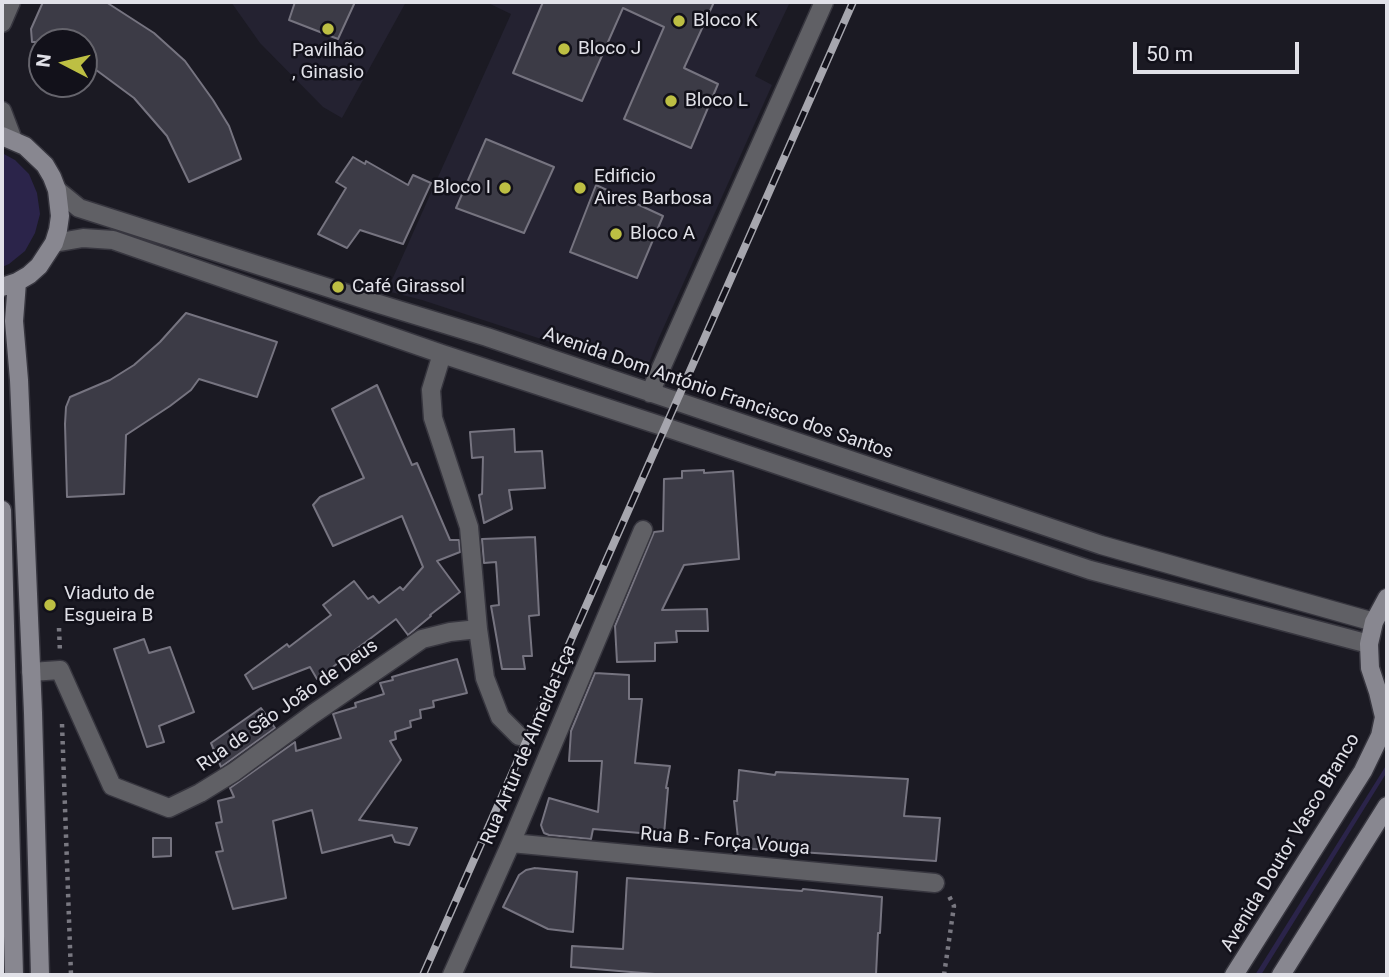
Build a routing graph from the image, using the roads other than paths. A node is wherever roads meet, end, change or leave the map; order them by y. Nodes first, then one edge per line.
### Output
1 (11, 2) edge
2 (824, 2) edge
3 (2, 23) edge
4 (2, 111) edge
5 (8, 138) edge
6 (57, 190) junction
7 (54, 243) junction
8 (9, 285) edge
9 (442, 354) junction
10 (650, 393) junction
11 (2, 510) edge
12 (643, 530) dead end
13 (1387, 598) edge
14 (1374, 622) junction
15 (478, 629) junction
16 (1369, 643) junction
17 (31, 672) junction
18 (1383, 698) edge
19 (519, 736) dead end
20 (1387, 806) edge
21 (510, 843) junction
22 (935, 883) road end
23 (14, 975) edge
24 (40, 975) edge
25 (452, 975) edge
26 (1234, 975) edge
27 (1281, 975) edge

1 - 3 street
2 - 10 street
4 - 5 street
5 - 6 main road
6 - 7 main road
6 - 10 street, Avenida Dom António Francisco dos Santos
7 - 8 main road
7 - 9 street
8 - 17 main road
9 - 15 street
9 - 16 street
10 - 14 street, Avenida Dom António Francisco dos Santos
11 - 23 main road
12 - 21 street, Rua Artur de Almeida Eça
13 - 14 main road
14 - 16 main road
15 - 17 street, Rua de São João de Deus
15 - 19 street
16 - 18 main road, Avenida Doutor Vasco Branco
17 - 24 main road
18 - 26 main road, Avenida Doutor Vasco Branco
20 - 27 main road
21 - 22 street, Rua B - Força Vouga
21 - 25 street, Rua Artur de Almeida Eça

